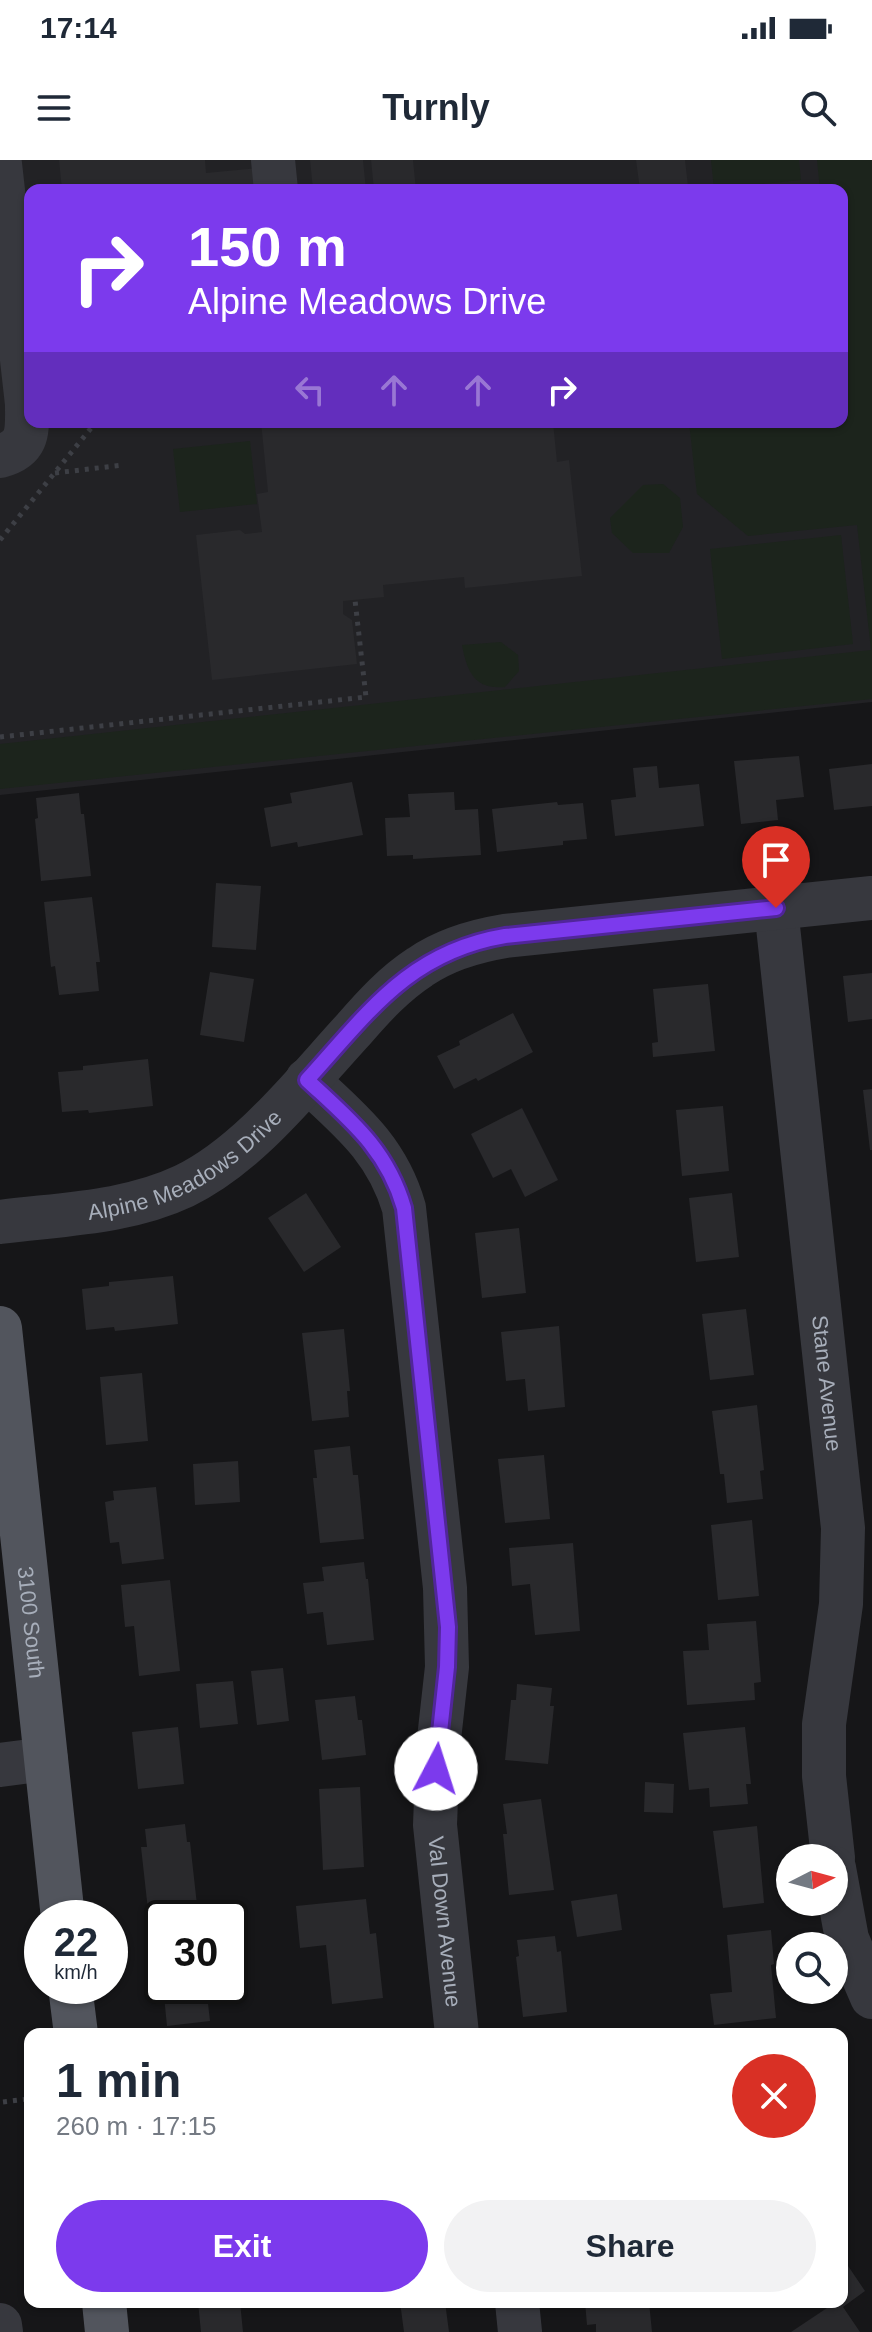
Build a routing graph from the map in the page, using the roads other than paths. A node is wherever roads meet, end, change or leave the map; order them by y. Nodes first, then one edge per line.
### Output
1 (273, 160) edge
2 (0, 164) edge
3 (275, 184) edge
4 (24, 377) edge
5 (27, 428) edge
6 (0, 456) edge
7 (872, 898) edge
8 (776, 908) junction
9 (307, 1080) junction
10 (0, 1222) edge
11 (0, 1328) edge
12 (46, 1759) junction
13 (0, 1765) edge
14 (831, 1844) edge
15 (61, 1900) edge
16 (843, 1916) edge
17 (872, 1997) edge
18 (72, 2004) edge
19 (75, 2028) edge
20 (456, 2028) edge
21 (518, 2308) edge
22 (0, 2325) edge
23 (1, 2332) edge
24 (520, 2332) edge

1 - 3 street
2 - 4 street
5 - 6 street
7 - 8 street, Alpine Meadows Drive
8 - 9 street, Alpine Meadows Drive
8 - 14 street, Stane Avenue
9 - 10 street, Alpine Meadows Drive
9 - 20 street, Val Down Avenue
11 - 12 main road, 3100 South
12 - 13 street
12 - 15 main road, 3100 South
16 - 17 street
18 - 19 main road
21 - 24 street
22 - 23 street

